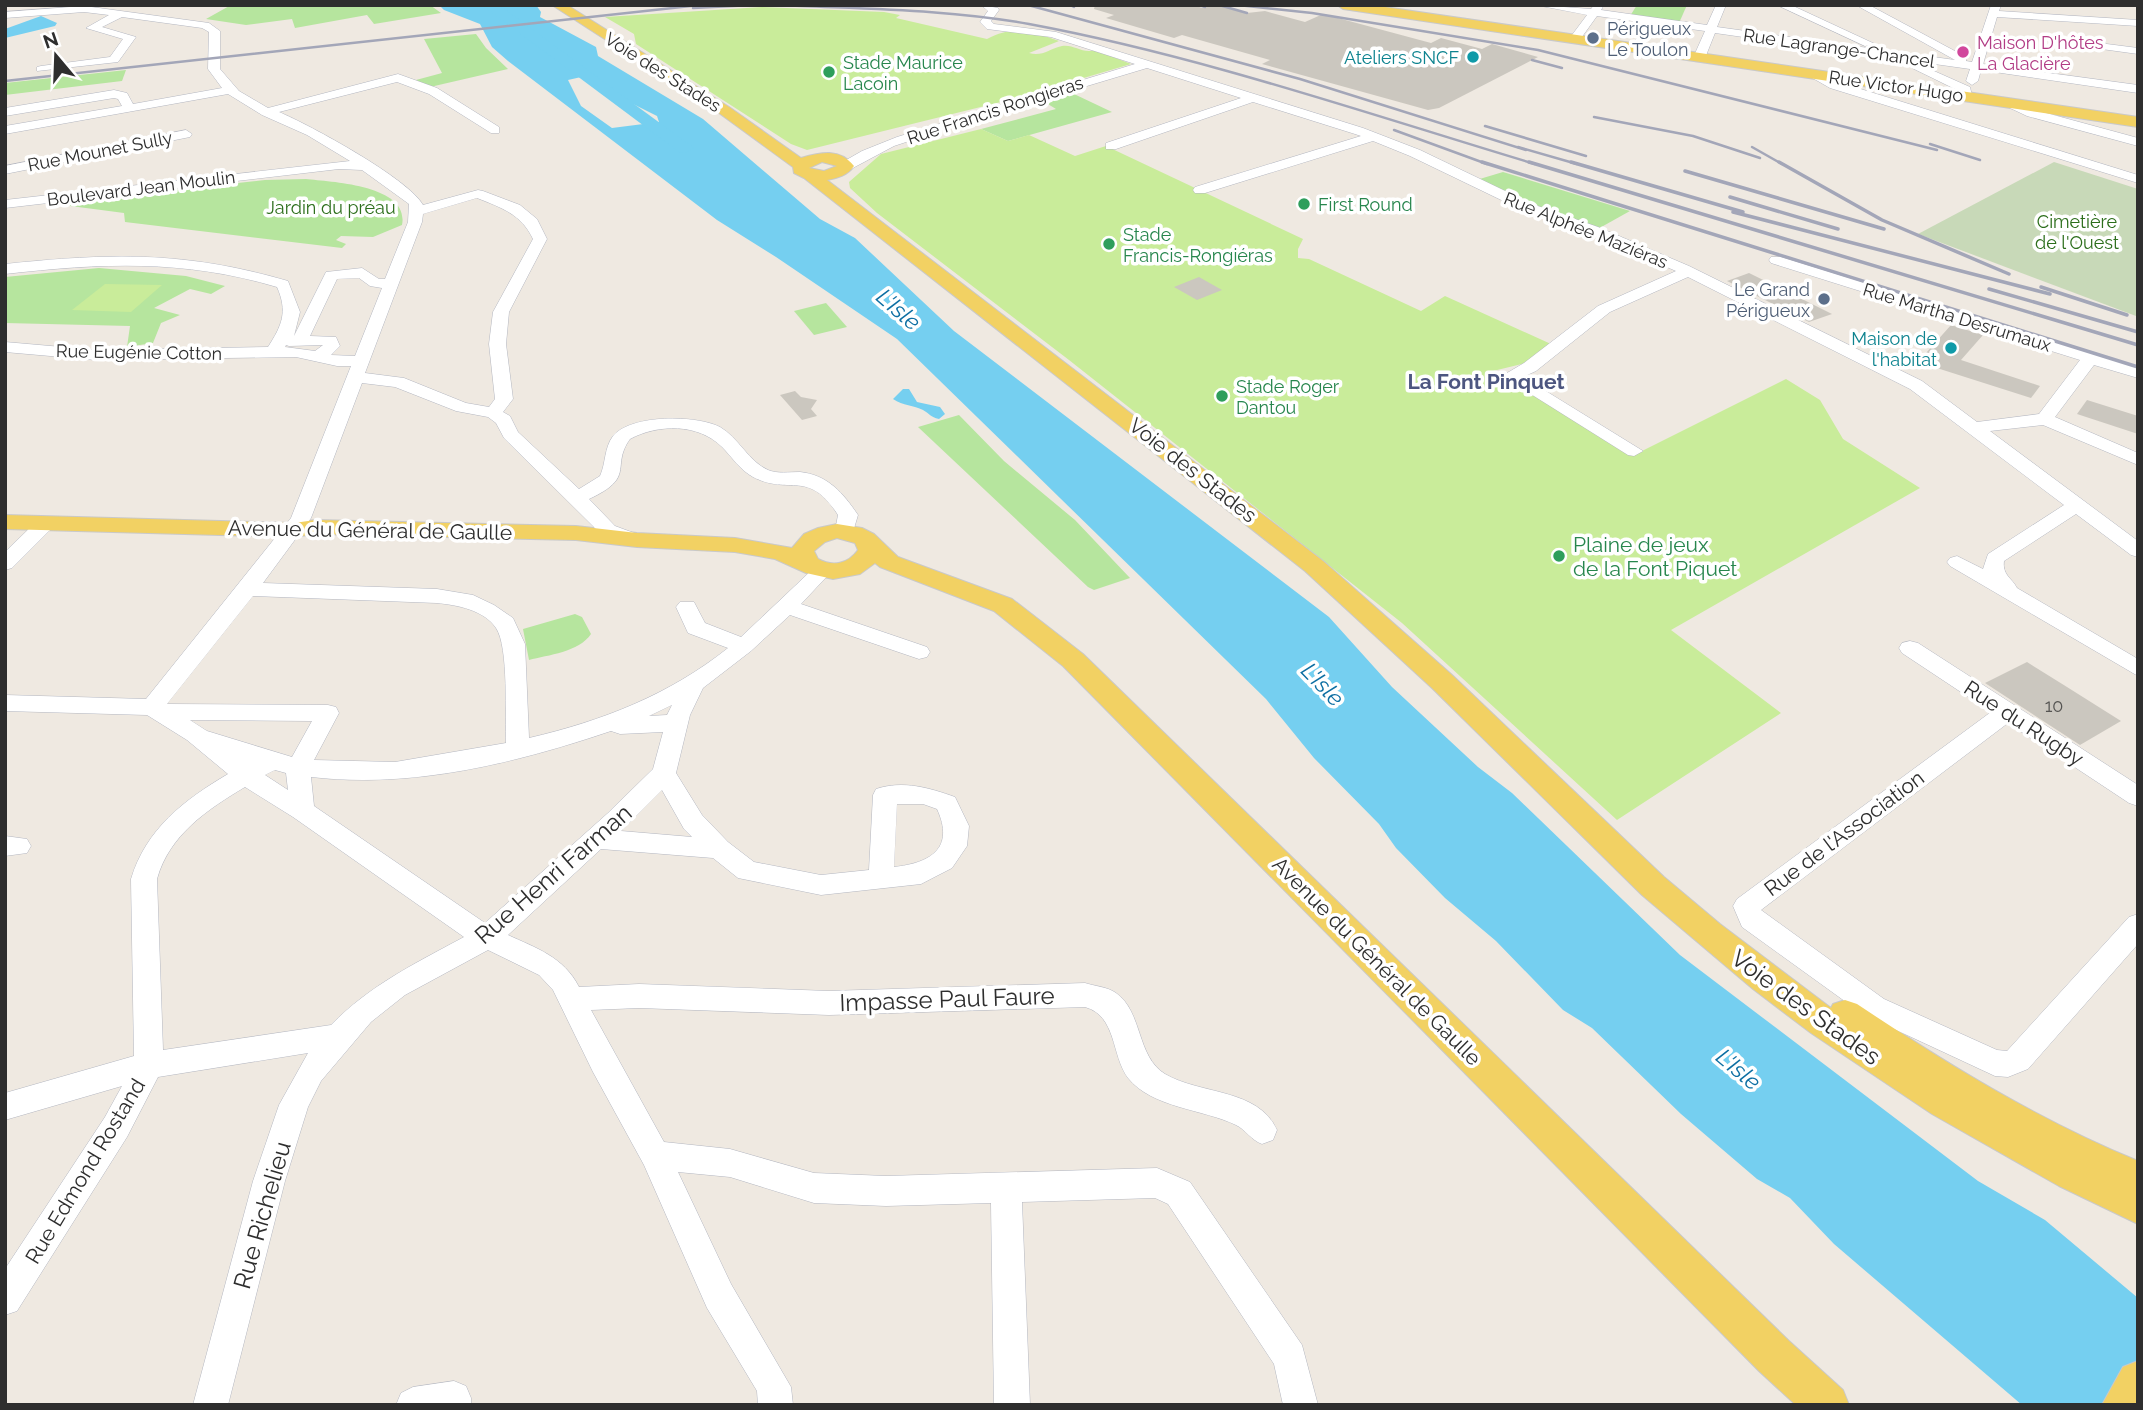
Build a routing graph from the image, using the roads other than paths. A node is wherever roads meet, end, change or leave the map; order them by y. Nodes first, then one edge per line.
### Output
1 (558, 5) edge
2 (986, 5) edge
3 (1541, 5) edge
4 (1721, 5) edge
5 (1782, 5) edge
6 (1861, 5) edge
7 (2066, 5) edge
8 (1353, 6) edge
9 (1596, 9) edge
10 (1995, 9) edge
11 (125, 12) junction
12 (5, 15) edge
13 (2056, 18) junction
14 (1652, 21) junction
15 (2138, 23) edge
16 (1709, 29) junction
17 (1574, 39) junction
18 (2091, 45) dead end
19 (1636, 49) junction
20 (2138, 51) edge
21 (1892, 55) junction
22 (1699, 58) junction
23 (1147, 64) junction
24 (1978, 65) junction
25 (41, 69) dead end
26 (1813, 74) junction
27 (2138, 89) edge
28 (230, 90) junction
29 (1969, 94) junction
30 (1252, 98) junction
31 (2018, 104) junction
32 (136, 107) junction
33 (5, 112) edge
34 (266, 112) junction
35 (2138, 122) edge
36 (5, 130) edge
37 (495, 130) dead end
38 (1373, 137) junction
39 (766, 141) junction
40 (2138, 142) edge
41 (893, 143) junction
42 (1111, 146) dead end
43 (351, 155) junction
44 (824, 157) junction
45 (339, 165) junction
46 (368, 166) junction
47 (844, 168) junction
48 (5, 170) edge
49 (805, 170) junction
50 (278, 173) junction
51 (352, 173) junction
52 (384, 179) junction
53 (2138, 179) edge
54 (1200, 190) dead end
55 (5, 204) edge
56 (853, 208) junction
57 (417, 211) junction
58 (1776, 260) dead end
59 (5, 267) edge
60 (1688, 271) junction
61 (390, 284) junction
62 (300, 340) junction
63 (5, 346) edge
64 (277, 347) junction
65 (319, 356) junction
66 (2090, 359) junction
67 (357, 369) junction
68 (2138, 373) edge
69 (493, 413) junction
70 (2045, 419) junction
71 (1975, 428) junction
72 (1634, 451) dead end
73 (2138, 460) edge
74 (577, 497) junction
75 (2076, 505) junction
76 (5, 522) edge
77 (45, 523) junction
78 (293, 530) junction
79 (845, 531) junction
80 (813, 538) junction
81 (637, 540) junction
82 (869, 544) junction
83 (735, 545) junction
84 (2138, 551) edge
85 (1957, 562) dead end
86 (5, 564) edge
87 (825, 568) junction
88 (245, 589) junction
89 (964, 589) junction
90 (2014, 595) junction
91 (786, 606) junction
92 (687, 607) dead end
93 (742, 645) junction
94 (1910, 649) dead end
95 (919, 652) dead end
96 (2138, 669) edge
97 (694, 684) junction
98 (5, 703) edge
99 (157, 709) junction
100 (2007, 712) junction
101 (677, 723) junction
102 (603, 726) junction
103 (195, 734) junction
104 (518, 749) junction
105 (1516, 753) junction
106 (285, 764) junction
107 (666, 764) junction
108 (245, 775) junction
109 (2138, 797) edge
110 (302, 810) junction
111 (596, 839) junction
112 (719, 849) junction
113 (881, 879) dead end
114 (2138, 925) edge
115 (486, 938) junction
116 (572, 999) junction
117 (339, 1036) junction
118 (149, 1065) junction
119 (5, 1107) edge
120 (1262, 1130) dead end
121 (655, 1154) junction
122 (2138, 1180) edge
123 (1006, 1186) junction
124 (2138, 1205) edge
125 (5, 1299) edge
126 (1774, 1356) junction
127 (2138, 1382) edge
128 (210, 1405) edge
129 (413, 1405) edge
130 (453, 1405) edge
131 (776, 1405) edge
132 (1012, 1405) edge
133 (1301, 1405) edge
134 (1808, 1405) edge
135 (1828, 1405) edge
136 (2123, 1405) edge

1 - 39 main road, Voie des Stades
2 - 23 street, Rue Alphée Maziéras
3 - 9 street, Rue Lagrange-Chancel
4 - 16 street
5 - 21 street
6 - 24 street
7 - 13 street
8 - 17 main road, Rue Victor Hugo
9 - 14 street, Rue Lagrange-Chancel
9 - 17 street
10 - 13 street
10 - 24 street
11 - 12 street
11 - 25 street
11 - 28 street
13 - 15 street
14 - 16 street, Rue Lagrange-Chancel
14 - 19 street
16 - 21 street, Rue Lagrange-Chancel
16 - 22 street
17 - 19 main road, Rue Victor Hugo
18 - 20 street
19 - 22 main road, Rue Victor Hugo
21 - 24 street, Rue Lagrange-Chancel
21 - 29 street
22 - 26 main road, Rue Victor Hugo
23 - 30 street, Rue Alphée Maziéras
23 - 41 street, Rue Francis Rongieras
24 - 27 street, Rue Lagrange-Chancel
24 - 29 street
26 - 29 main road, Rue Victor Hugo
26 - 53 street
28 - 32 street
28 - 34 street
29 - 31 main road, Rue Victor Hugo
30 - 38 street, Rue Alphée Maziéras
30 - 42 street
31 - 35 main road, Rue Victor Hugo
31 - 40 street
32 - 33 street, Rue Mounet Sully
32 - 36 street
32 - 48 street, Rue Mounet Sully
34 - 37 street
34 - 43 street
38 - 54 street
38 - 60 street, Rue Alphée Maziéras
39 - 44 main road, Voie des Stades
39 - 49 main road, Voie des Stades
41 - 44 street
41 - 47 street, Rue Francis Rongieras
43 - 45 street
43 - 46 street
44 - 47 main road, Voie des Stades
44 - 49 main road
45 - 46 street, Boulevard Jean Moulin
45 - 50 street, Boulevard Jean Moulin
46 - 51 street, Boulevard Jean Moulin
46 - 52 street
47 - 49 main road
47 - 56 main road, Voie des Stades
49 - 56 main road, Voie des Stades
50 - 51 street, Boulevard Jean Moulin
50 - 55 street, Boulevard Jean Moulin
51 - 52 street, Boulevard Jean Moulin
52 - 57 street
56 - 105 main road, Voie des Stades
57 - 61 street
57 - 69 street
58 - 66 street, Rue Martha Desrumaux
59 - 64 street
60 - 71 street, Rue Alphée Maziéras
60 - 72 street
61 - 62 street
61 - 67 street
62 - 64 street
62 - 65 street
63 - 64 street, Rue Eugénie Cotton
64 - 65 street, Rue Eugénie Cotton
65 - 67 street, Rue Eugénie Cotton
66 - 68 street, Rue Martha Desrumaux
66 - 70 street
67 - 69 street, Rue Eugénie Cotton
67 - 78 street
69 - 74 street
70 - 71 street
70 - 73 street
71 - 75 street, Rue Alphée Maziéras
74 - 79 street
74 - 81 street
75 - 84 street, Rue Alphée Maziéras
75 - 90 street
76 - 77 main road, Avenue du Général de Gaulle
77 - 78 main road, Avenue du Général de Gaulle
77 - 86 street
78 - 81 main road, Avenue du Général de Gaulle
78 - 88 street
79 - 80 main road, Avenue du Général de Gaulle
79 - 82 main road, Avenue du Général de Gaulle
80 - 83 main road, Avenue du Général de Gaulle
80 - 87 main road
81 - 83 main road, Avenue du Général de Gaulle
82 - 87 main road
82 - 89 main road, Avenue du Général de Gaulle
83 - 87 main road, Avenue du Général de Gaulle
85 - 90 street
87 - 89 main road, Avenue du Général de Gaulle
87 - 91 street
88 - 99 street
88 - 104 street
89 - 126 main road, Avenue du Général de Gaulle
90 - 96 street
91 - 93 street
91 - 95 street
92 - 93 street
93 - 97 street
94 - 100 street, Rue du Rugby
97 - 101 street
97 - 102 street
98 - 99 street
99 - 103 street
99 - 106 street
100 - 109 street, Rue du Rugby
100 - 114 street, Rue de l'Association
101 - 102 street
101 - 107 street
102 - 104 street
102 - 107 street
103 - 106 street
103 - 108 street
104 - 106 street
105 - 122 main road, Voie des Stades
105 - 124 main road, Voie des Stades
106 - 108 street, Rue Edmond Rostand
106 - 110 street
107 - 111 street, Rue Henri Farman
107 - 112 street
108 - 110 street
108 - 118 street, Rue Edmond Rostand
110 - 115 street
111 - 112 street
111 - 115 street, Rue Henri Farman
112 - 113 street
115 - 116 street
115 - 117 street, Rue Henri Farman
116 - 120 street, Impasse Paul Faure
116 - 121 street
117 - 118 street
117 - 128 street, Rue Richelieu
118 - 119 street
118 - 125 street, Rue Edmond Rostand
121 - 123 street
121 - 131 street
123 - 132 street
123 - 133 street
126 - 134 main road, Avenue du Général de Gaulle
126 - 135 main road, Avenue du Général de Gaulle
127 - 136 main road
129 - 130 street

